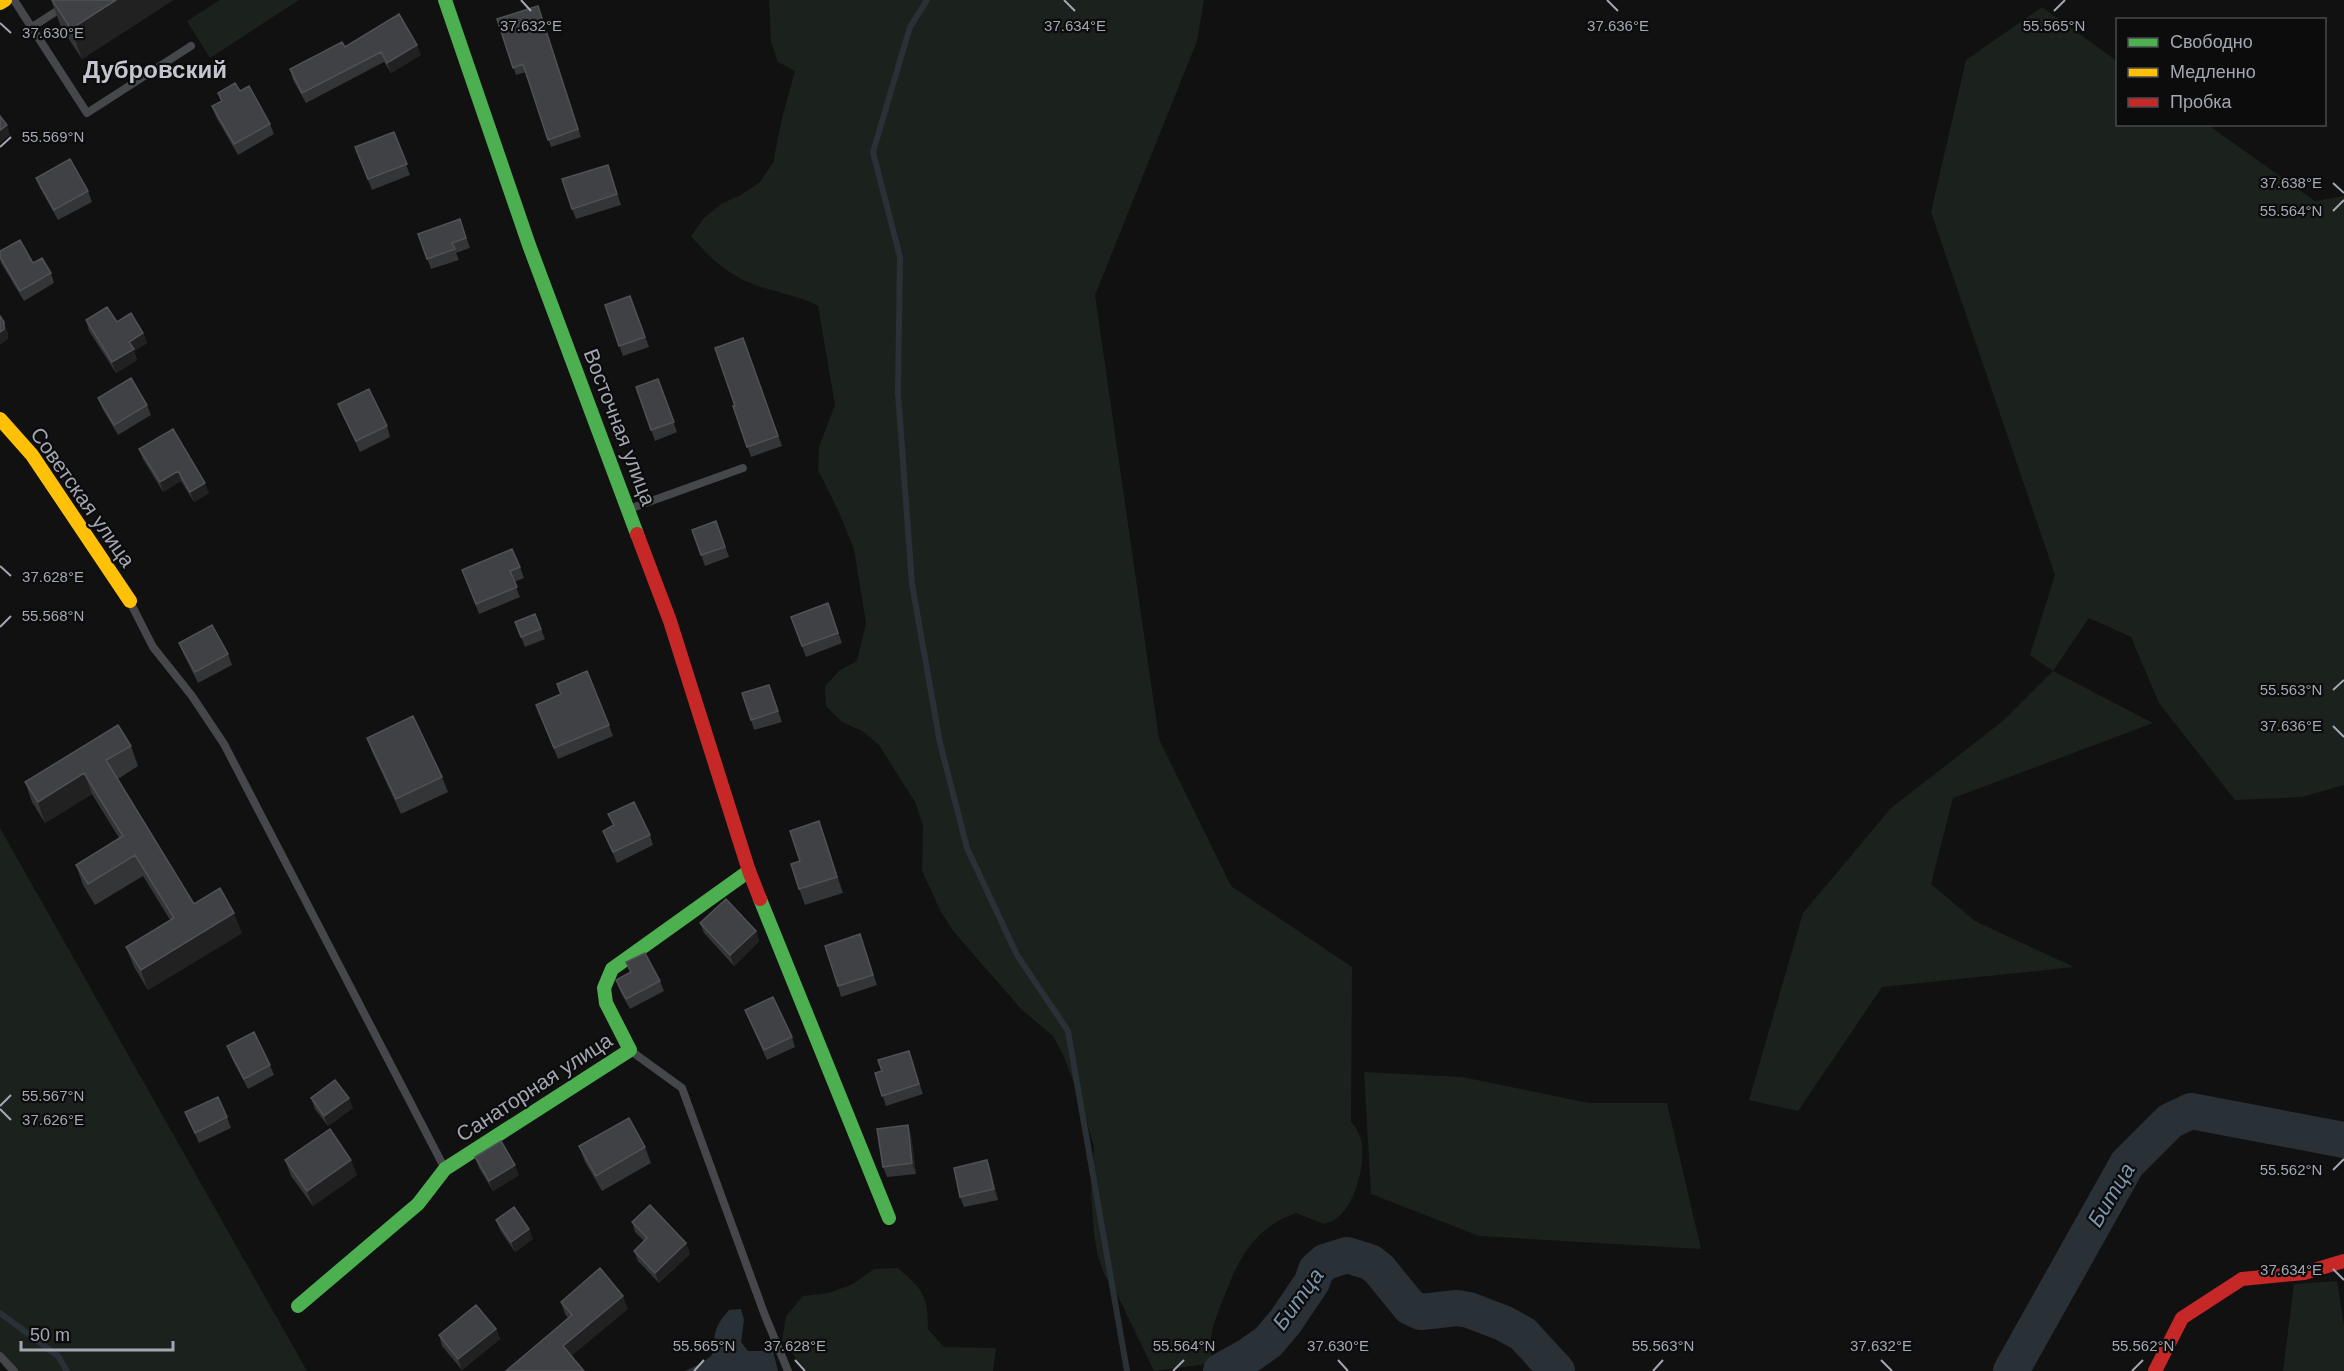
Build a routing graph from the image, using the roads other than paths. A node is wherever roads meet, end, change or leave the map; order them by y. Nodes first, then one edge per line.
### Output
1 (5, 0) edge
2 (15, 0) edge
3 (74, 0) edge
4 (445, 0) edge
5 (0, 3) edge
6 (32, 27) junction
7 (191, 46) dead end
8 (0, 419) edge
9 (744, 468) dead end
10 (628, 509) junction
11 (130, 601) joint
12 (749, 872) junction
13 (630, 1050) junction
14 (445, 1169) junction
15 (889, 1218) dead end
16 (2344, 1261) edge
17 (298, 1306) dead end
18 (0, 1356) edge
19 (14, 1371) edge
20 (788, 1371) edge
21 (2155, 1371) edge

1 - 5 street
2 - 6 lane
3 - 6 lane
4 - 10 street, Восточная улица
6 - 7 lane
8 - 11 street, Советская улица
9 - 10 lane
10 - 12 street, Восточная улица
11 - 14 lane
12 - 13 street, Санаторная улица
12 - 15 street, Восточная улица
13 - 14 street, Санаторная улица
13 - 20 lane
14 - 17 street, Санаторная улица
16 - 21 street
18 - 19 lane

